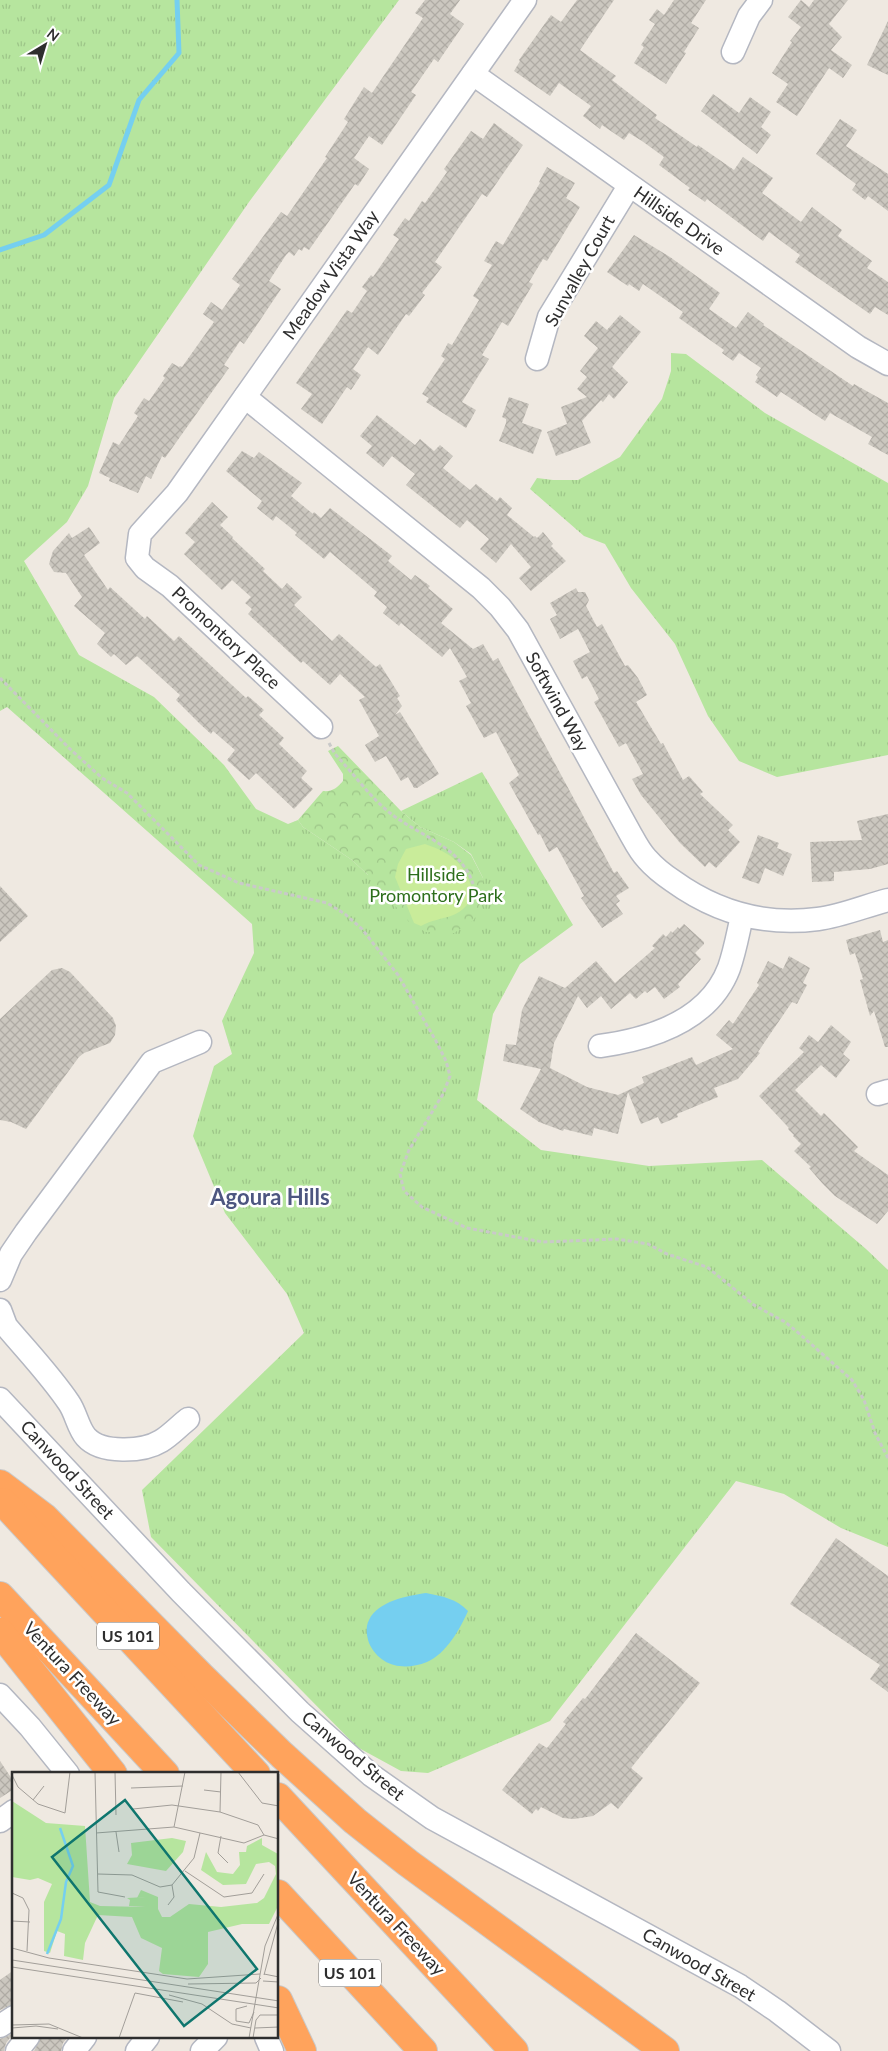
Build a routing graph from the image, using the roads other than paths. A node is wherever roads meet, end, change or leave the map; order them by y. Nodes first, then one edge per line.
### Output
1 (525, 0) edge
2 (761, 0) edge
3 (733, 52) dead end
4 (473, 74) junction
5 (628, 186) junction
6 (537, 359) dead end
7 (888, 364) edge
8 (246, 396) junction
9 (138, 548) joint
10 (321, 727) road end
11 (888, 900) edge
12 (742, 916) junction
13 (200, 1042) dead end
14 (600, 1046) dead end
15 (0, 1280) edge
16 (0, 1310) edge
17 (0, 1399) edge
18 (188, 1419) dead end
19 (85, 1436) junction
20 (58, 1461) junction
21 (0, 1484) edge
22 (0, 1499) edge
23 (0, 1596) edge
24 (0, 1632) edge
25 (0, 1695) edge
26 (66, 1772) edge
27 (111, 1772) edge
28 (163, 1772) edge
29 (254, 1772) edge
30 (279, 1798) edge
31 (12, 1812) edge
32 (0, 1821) edge
33 (279, 1895) edge
34 (279, 2002) edge
35 (12, 2018) edge
36 (0, 2026) edge
37 (27, 2038) edge
38 (84, 2038) edge
39 (147, 2038) edge
40 (215, 2038) edge
41 (266, 2038) edge
42 (16, 2051) edge
43 (74, 2051) edge
44 (137, 2051) edge
45 (202, 2051) edge
46 (272, 2051) edge
47 (302, 2051) edge
48 (423, 2051) edge
49 (514, 2051) edge
50 (665, 2051) edge
51 (829, 2051) edge

1 - 4 street, Meadow Vista Way
2 - 3 street
4 - 5 street, Hillside Drive
4 - 8 street, Meadow Vista Way
5 - 6 street, Sunvalley Court
5 - 7 street, Hillside Drive
8 - 9 street, Meadow Vista Way
8 - 12 street, Softwind Way
9 - 10 street, Promontory Place
11 - 12 street, Softwind Way
12 - 14 street
13 - 15 street
16 - 19 street
17 - 20 street, Canwood Street
18 - 19 street
19 - 20 street
20 - 51 street, Canwood Street
21 - 50 highway
22 - 29 highway, US 101
23 - 28 highway, Ventura Freeway
24 - 27 highway
25 - 26 street
30 - 49 highway, Ventura Freeway
31 - 32 street
33 - 48 highway, US 101
34 - 47 highway
35 - 36 street
37 - 42 street
38 - 43 street
39 - 44 street
40 - 45 street
41 - 46 street

